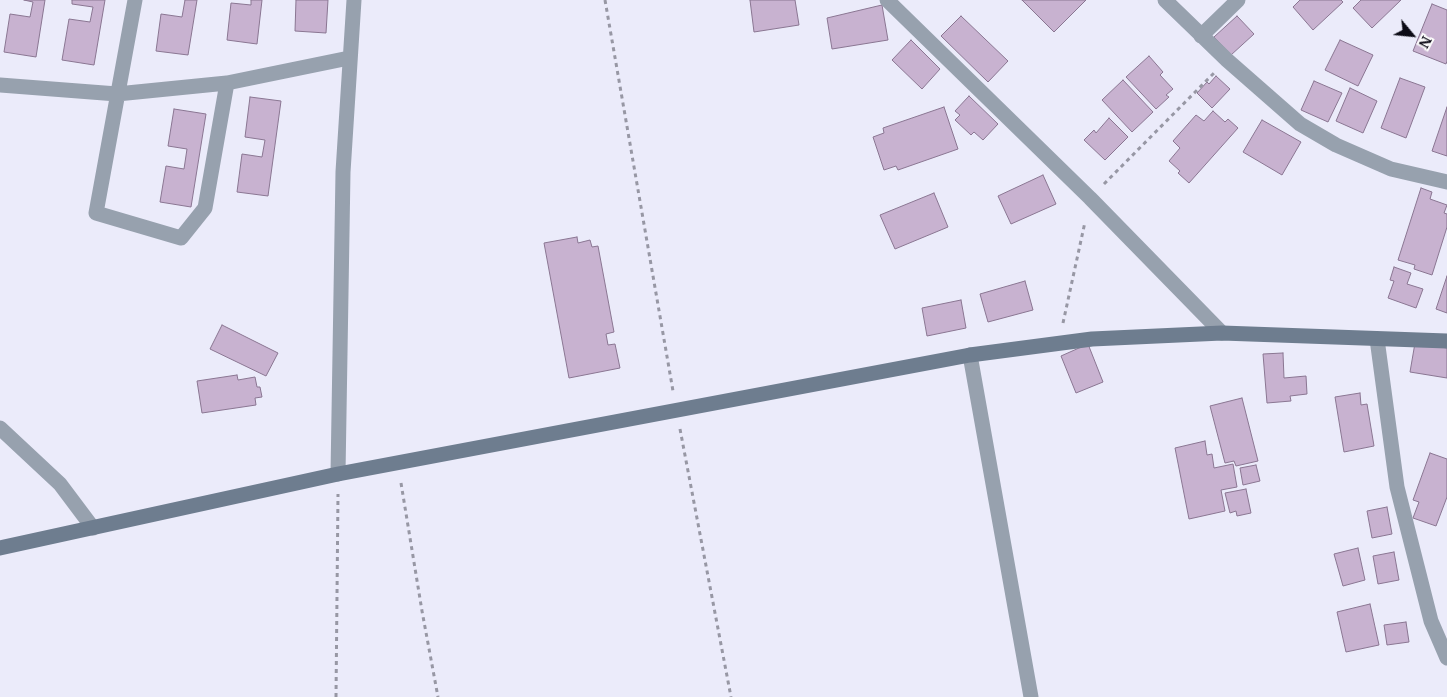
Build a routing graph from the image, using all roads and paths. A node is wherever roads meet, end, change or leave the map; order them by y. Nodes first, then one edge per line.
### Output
1 (135, 0) edge
2 (354, 0) edge
3 (604, 0) edge
4 (887, 0) edge
5 (1165, 0) edge
6 (1238, 0) edge
7 (1201, 36) junction
8 (350, 58) junction
9 (1227, 60) junction
10 (227, 83) junction
11 (0, 85) edge
12 (117, 94) junction
13 (1447, 182) edge
14 (1090, 198) junction
15 (1222, 333) junction
16 (1377, 339) junction
17 (1447, 341) edge
18 (1059, 343) junction
19 (970, 355) junction
20 (676, 411) junction
21 (0, 428) edge
22 (398, 462) junction
23 (338, 474) junction
24 (93, 528) junction
25 (0, 548) edge
26 (1447, 658) edge
27 (336, 697) edge
28 (438, 697) edge
29 (731, 697) edge
30 (1031, 697) edge

1 - 12 street
2 - 8 street
3 - 20 path
4 - 14 street
5 - 7 street
6 - 7 street
7 - 9 street
8 - 10 street
8 - 23 street
9 - 13 street
9 - 14 path
10 - 12 street
10 - 12 street
11 - 12 street
14 - 15 street
14 - 18 path
15 - 16 street
15 - 18 street
16 - 17 street
16 - 26 street
18 - 19 street
19 - 20 street
19 - 30 street
20 - 22 street
20 - 29 path
21 - 24 street
22 - 23 street
22 - 28 path
23 - 24 street
23 - 27 path
24 - 25 street

